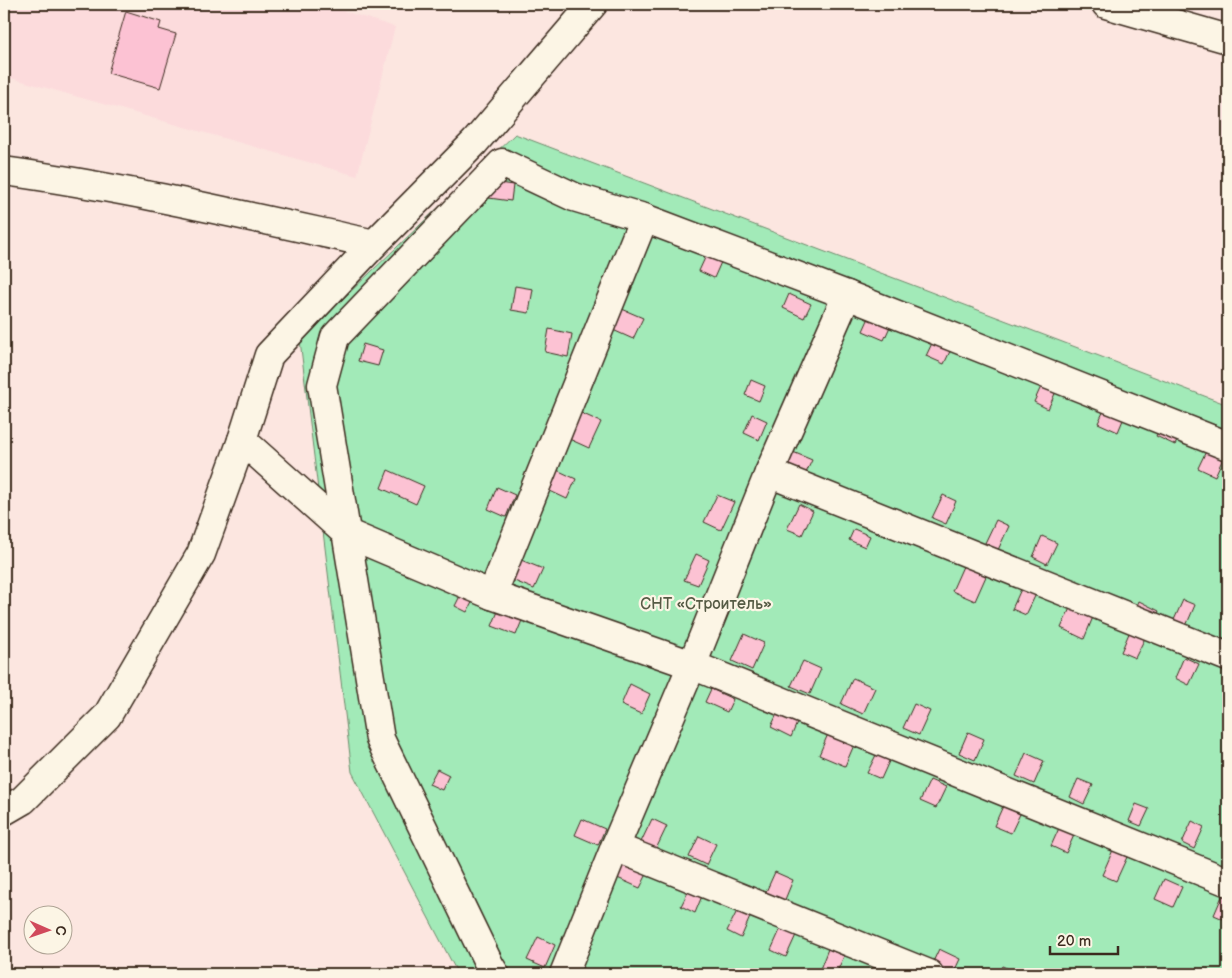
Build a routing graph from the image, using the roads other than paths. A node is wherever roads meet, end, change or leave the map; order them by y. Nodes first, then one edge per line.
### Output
1 (593, 4) edge
2 (1106, 4) edge
3 (1228, 39) edge
4 (4, 171) edge
5 (644, 218) junction
6 (374, 244) junction
7 (847, 295) junction
8 (242, 440) junction
9 (1228, 446) edge
10 (769, 473) junction
11 (346, 533) junction
12 (492, 595) junction
13 (1228, 657) edge
14 (692, 665) junction
15 (4, 811) edge
16 (615, 847) junction
17 (1228, 882) edge
18 (491, 971) edge
19 (564, 974) edge
20 (929, 974) edge

1 - 6 street
2 - 3 street
4 - 6 street
5 - 7 street
5 - 11 street
5 - 12 street
6 - 8 street
7 - 9 street
7 - 10 street
8 - 11 street
8 - 15 street
10 - 13 street
10 - 14 street
11 - 12 street
11 - 18 street
12 - 14 street
14 - 16 street
14 - 17 street
16 - 19 street
16 - 20 street

